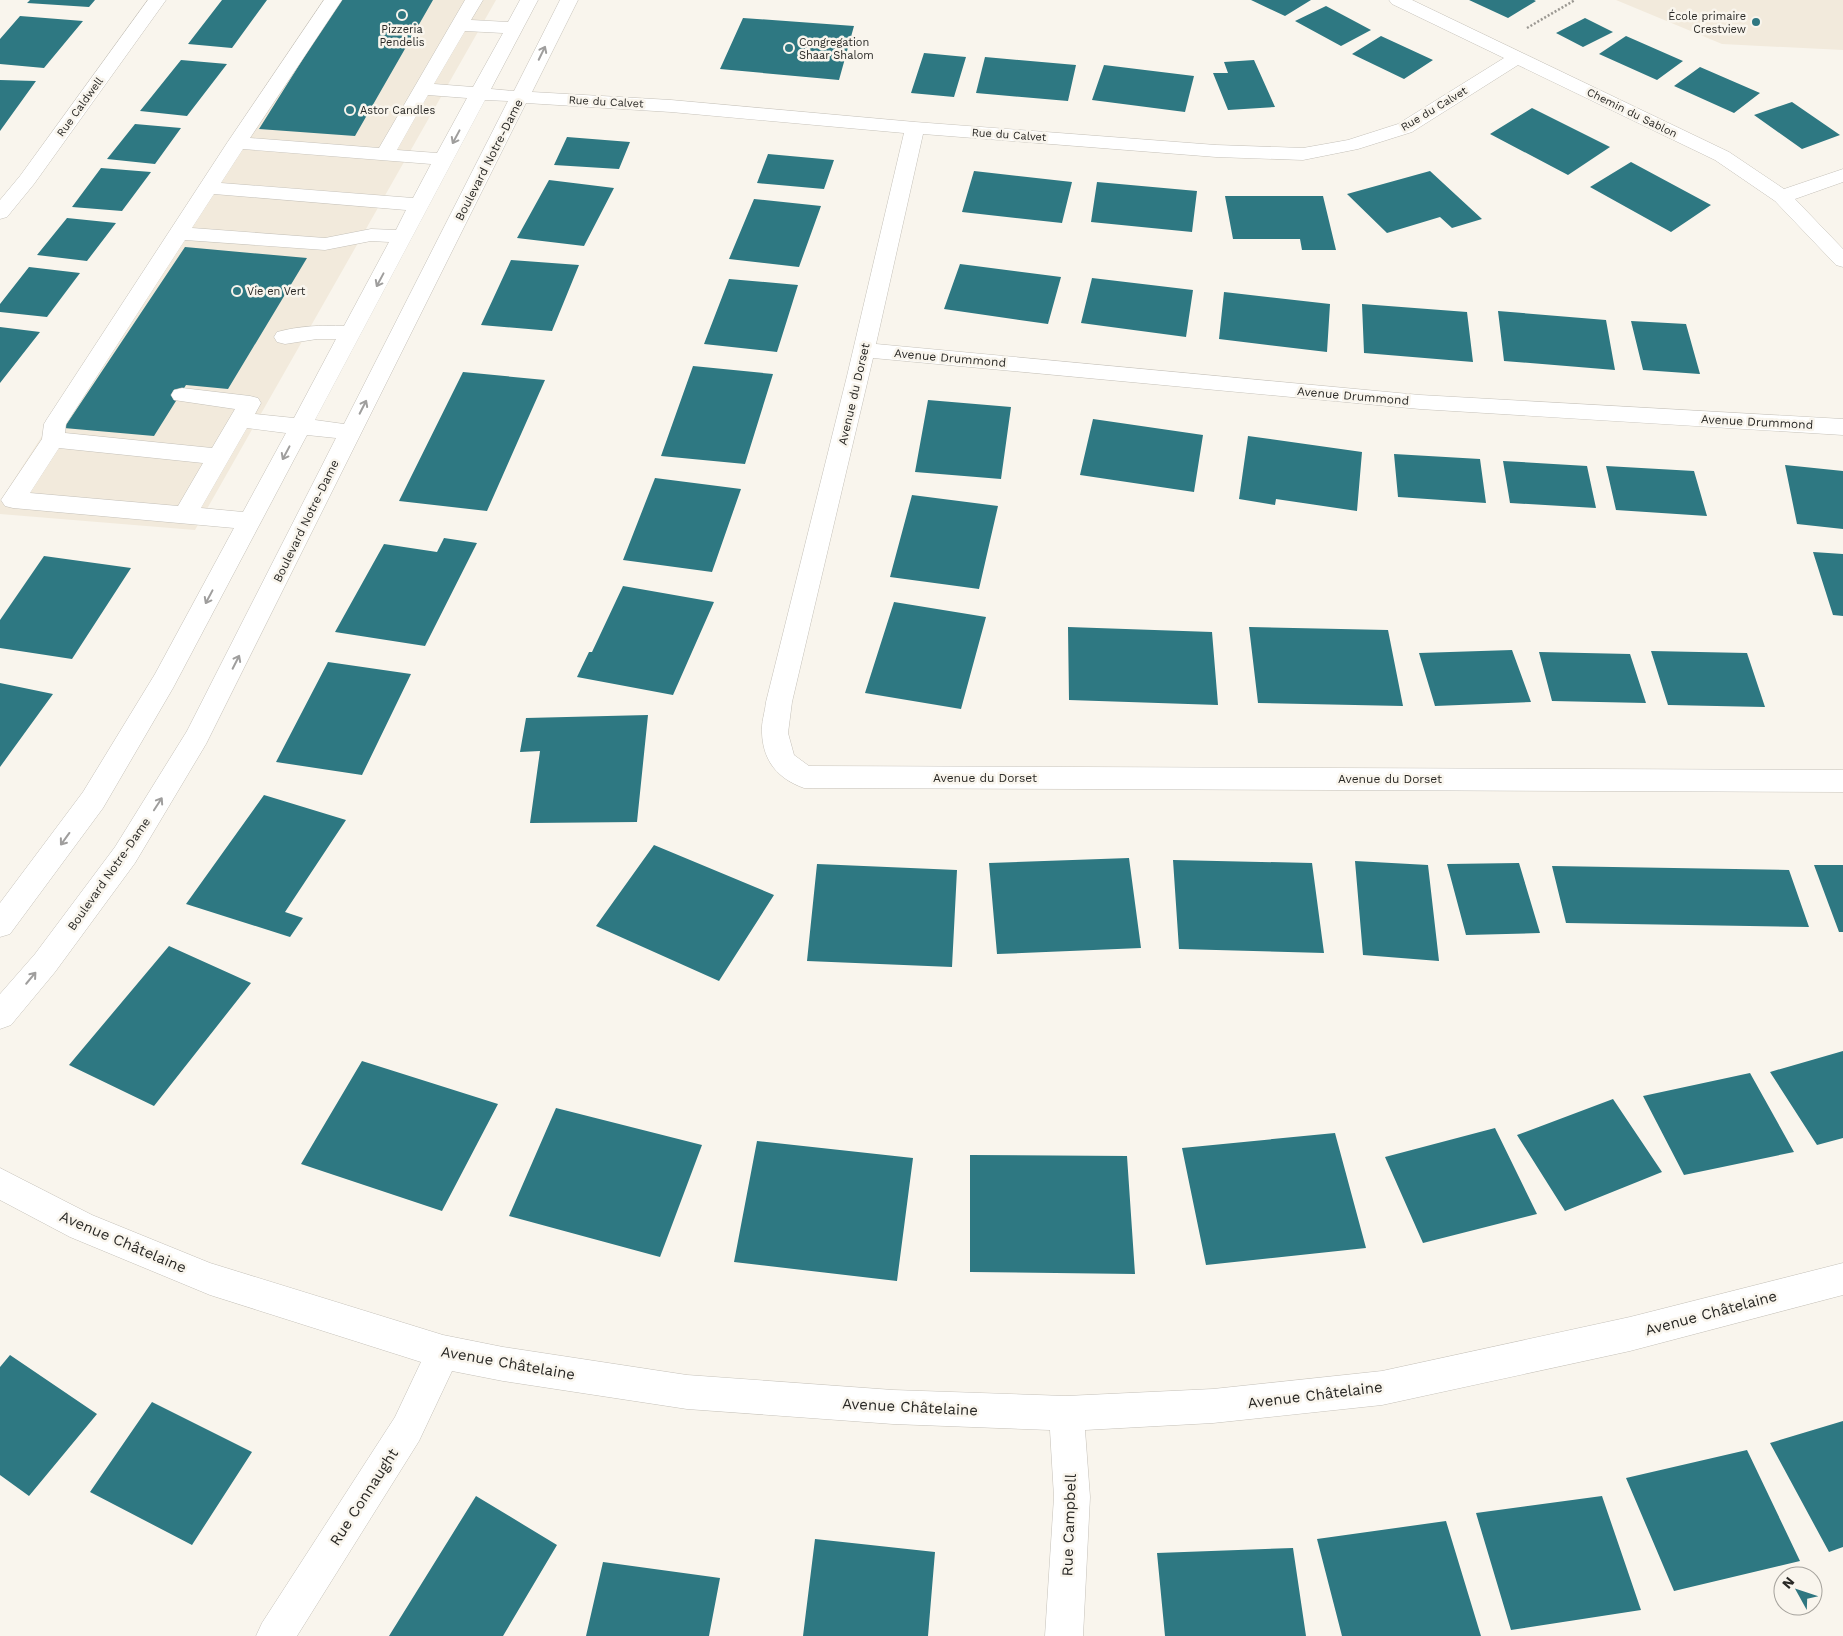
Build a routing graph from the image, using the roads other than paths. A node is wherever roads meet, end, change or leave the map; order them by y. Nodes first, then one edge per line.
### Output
1 (157, 0) edge
2 (333, 0) edge
3 (474, 0) edge
4 (528, 0) edge
5 (569, 0) edge
6 (1398, 0) edge
7 (460, 25) junction
8 (514, 28) junction
9 (1516, 58) junction
10 (423, 89) junction
11 (480, 94) junction
12 (522, 97) junction
13 (915, 128) junction
14 (237, 143) junction
15 (385, 154) junction
16 (444, 159) junction
17 (1843, 175) edge
18 (208, 188) junction
19 (1782, 197) junction
20 (419, 205) junction
21 (0, 213) edge
22 (179, 233) junction
23 (403, 236) junction
24 (1843, 261) edge
25 (351, 333) junction
26 (285, 337) dead end
27 (864, 350) junction
28 (182, 395) dead end
29 (240, 420) junction
30 (300, 426) junction
31 (1843, 427) edge
32 (351, 432) junction
33 (53, 440) junction
34 (218, 457) junction
35 (185, 515) junction
36 (250, 521) junction
37 (1843, 781) edge
38 (0, 925) edge
39 (0, 1016) edge
40 (0, 1183) edge
41 (1843, 1279) edge
42 (443, 1352) junction
43 (1066, 1414) junction
44 (275, 1636) edge
45 (1064, 1636) edge

1 - 21 street, Rue Caldwell
2 - 14 street
3 - 7 street
4 - 8 street
12 -> 5 street, Boulevard Notre-Dame
6 - 9 street, Chemin du Sablon
7 - 8 street
7 - 10 street
8 - 11 street
9 - 13 street, Rue du Calvet
9 - 19 street, Chemin du Sablon
10 - 11 street, Rue du Calvet
10 - 15 street
11 - 12 street, Rue du Calvet
11 -> 16 street
12 - 13 street, Rue du Calvet
32 -> 12 street, Boulevard Notre-Dame
13 - 27 street, Avenue du Dorset
14 - 15 street
14 - 18 street
15 - 16 street
16 - 20 street
17 - 19 street
18 - 20 street
18 - 22 street
19 - 24 street, Chemin du Sablon
20 - 23 street
22 - 23 street
22 - 33 street
23 -> 25 street
25 - 26 street
25 - 30 street
27 - 31 street, Avenue Drummond
27 - 37 street, Avenue du Dorset
28 - 29 street
29 - 30 street
29 - 34 street
30 - 32 street
30 -> 36 street
39 -> 32 street, Boulevard Notre-Dame
33 - 34 street
33 - 35 street
34 - 35 street
35 - 36 street
36 -> 38 street
40 - 42 street, Avenue Châtelaine
41 - 43 street, Avenue Châtelaine
42 - 43 street, Avenue Châtelaine
42 - 44 street, Rue Connaught
43 - 45 street, Rue Campbell

